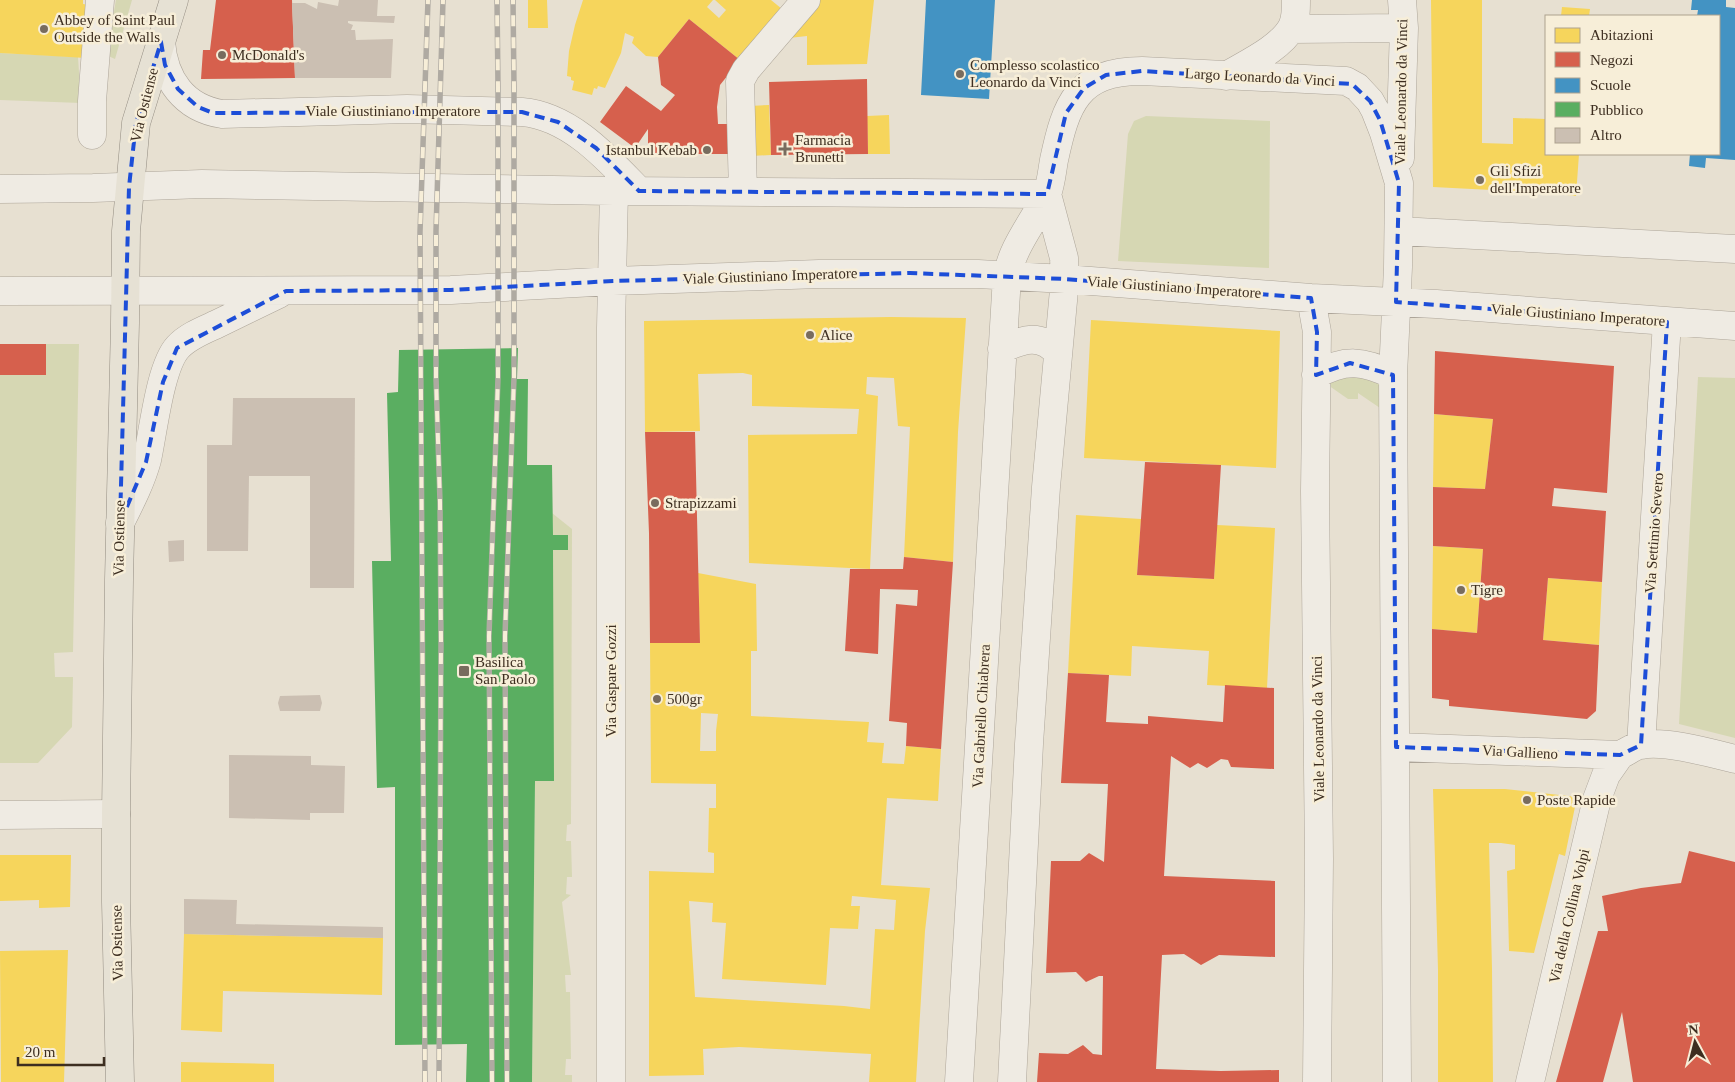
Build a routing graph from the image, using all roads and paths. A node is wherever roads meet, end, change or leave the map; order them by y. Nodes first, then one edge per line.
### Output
1 (100, 0) edge
2 (174, 0) edge
3 (806, 0) edge
4 (1296, 0) edge
5 (1402, 0) edge
6 (1404, 28) junction
7 (1291, 29) junction
8 (161, 42) junction
9 (1226, 76) junction
10 (92, 135) dead end
11 (1399, 184) junction
12 (129, 187) junction
13 (0, 189) edge
14 (627, 191) junction
15 (743, 192) junction
16 (1047, 194) junction
17 (1399, 231) junction
18 (1735, 249) edge
19 (1007, 276) junction
20 (1065, 279) junction
21 (613, 281) junction
22 (125, 290) junction
23 (0, 291) edge
24 (286, 291) junction
25 (1311, 298) junction
26 (1396, 302) junction
27 (1667, 322) junction
28 (1735, 326) edge
29 (1002, 349) junction
30 (1058, 353) junction
31 (1316, 375) junction
32 (1393, 375) junction
33 (120, 523) junction
34 (1396, 747) junction
35 (1631, 750) junction
36 (1735, 759) edge
37 (116, 814) junction
38 (0, 815) edge
39 (120, 1082) edge
40 (611, 1082) edge
41 (959, 1082) edge
42 (1012, 1082) edge
43 (1317, 1082) edge
44 (1397, 1082) edge
45 (1530, 1082) edge

1 - 10 street
2 - 8 main road, Via Ostiense
3 - 15 street
4 - 7 street
5 - 6 street, Viale Leonardo da Vinci
6 - 7 street
6 - 11 street, Viale Leonardo da Vinci
7 - 9 street
8 - 12 main road, Via Ostiense
8 - 14 street, Viale Giustiniano Imperatore
9 - 11 street, Largo Leonardo da Vinci
9 - 16 street, Largo Leonardo da Vinci
11 - 17 street, Largo Leonardo da Vinci
12 - 13 street
12 - 14 street
12 - 22 main road, Via Ostiense
14 - 15 street
14 - 21 street
15 - 16 street
16 - 19 street, Largo Leonardo da Vinci
16 - 20 street, Largo Leonardo da Vinci
17 - 18 street
17 - 26 street, Largo Leonardo da Vinci
19 - 20 street, Viale Giustiniano Imperatore
19 - 21 street, Viale Giustiniano Imperatore
19 - 29 street, Via Gabriello Chiabrera
20 - 25 street, Viale Giustiniano Imperatore
20 - 30 street
21 - 24 street, Viale Giustiniano Imperatore
21 - 40 street, Via Gaspare Gozzi
22 - 23 street, Viale Giustiniano Imperatore
22 - 24 street, Viale Giustiniano Imperatore
22 - 33 main road, Via Ostiense
24 - 33 street
25 - 26 street, Viale Giustiniano Imperatore
25 - 31 street, Viale Leonardo da Vinci
26 - 27 street, Viale Giustiniano Imperatore
26 - 32 street
27 - 28 street, Viale Giustiniano Imperatore
27 - 35 street, Via Settimio Severo
29 - 30 street
29 - 41 street, Via Gabriello Chiabrera
30 - 42 street
31 - 32 street
31 - 43 street, Viale Leonardo da Vinci
32 - 34 street
33 - 37 main road, Via Ostiense
34 - 35 street, Via Gallieno
34 - 44 street
35 - 36 street, Via Gallieno
35 - 45 street, Via della Collina Volpi
37 - 38 street
37 - 39 main road, Via Ostiense

